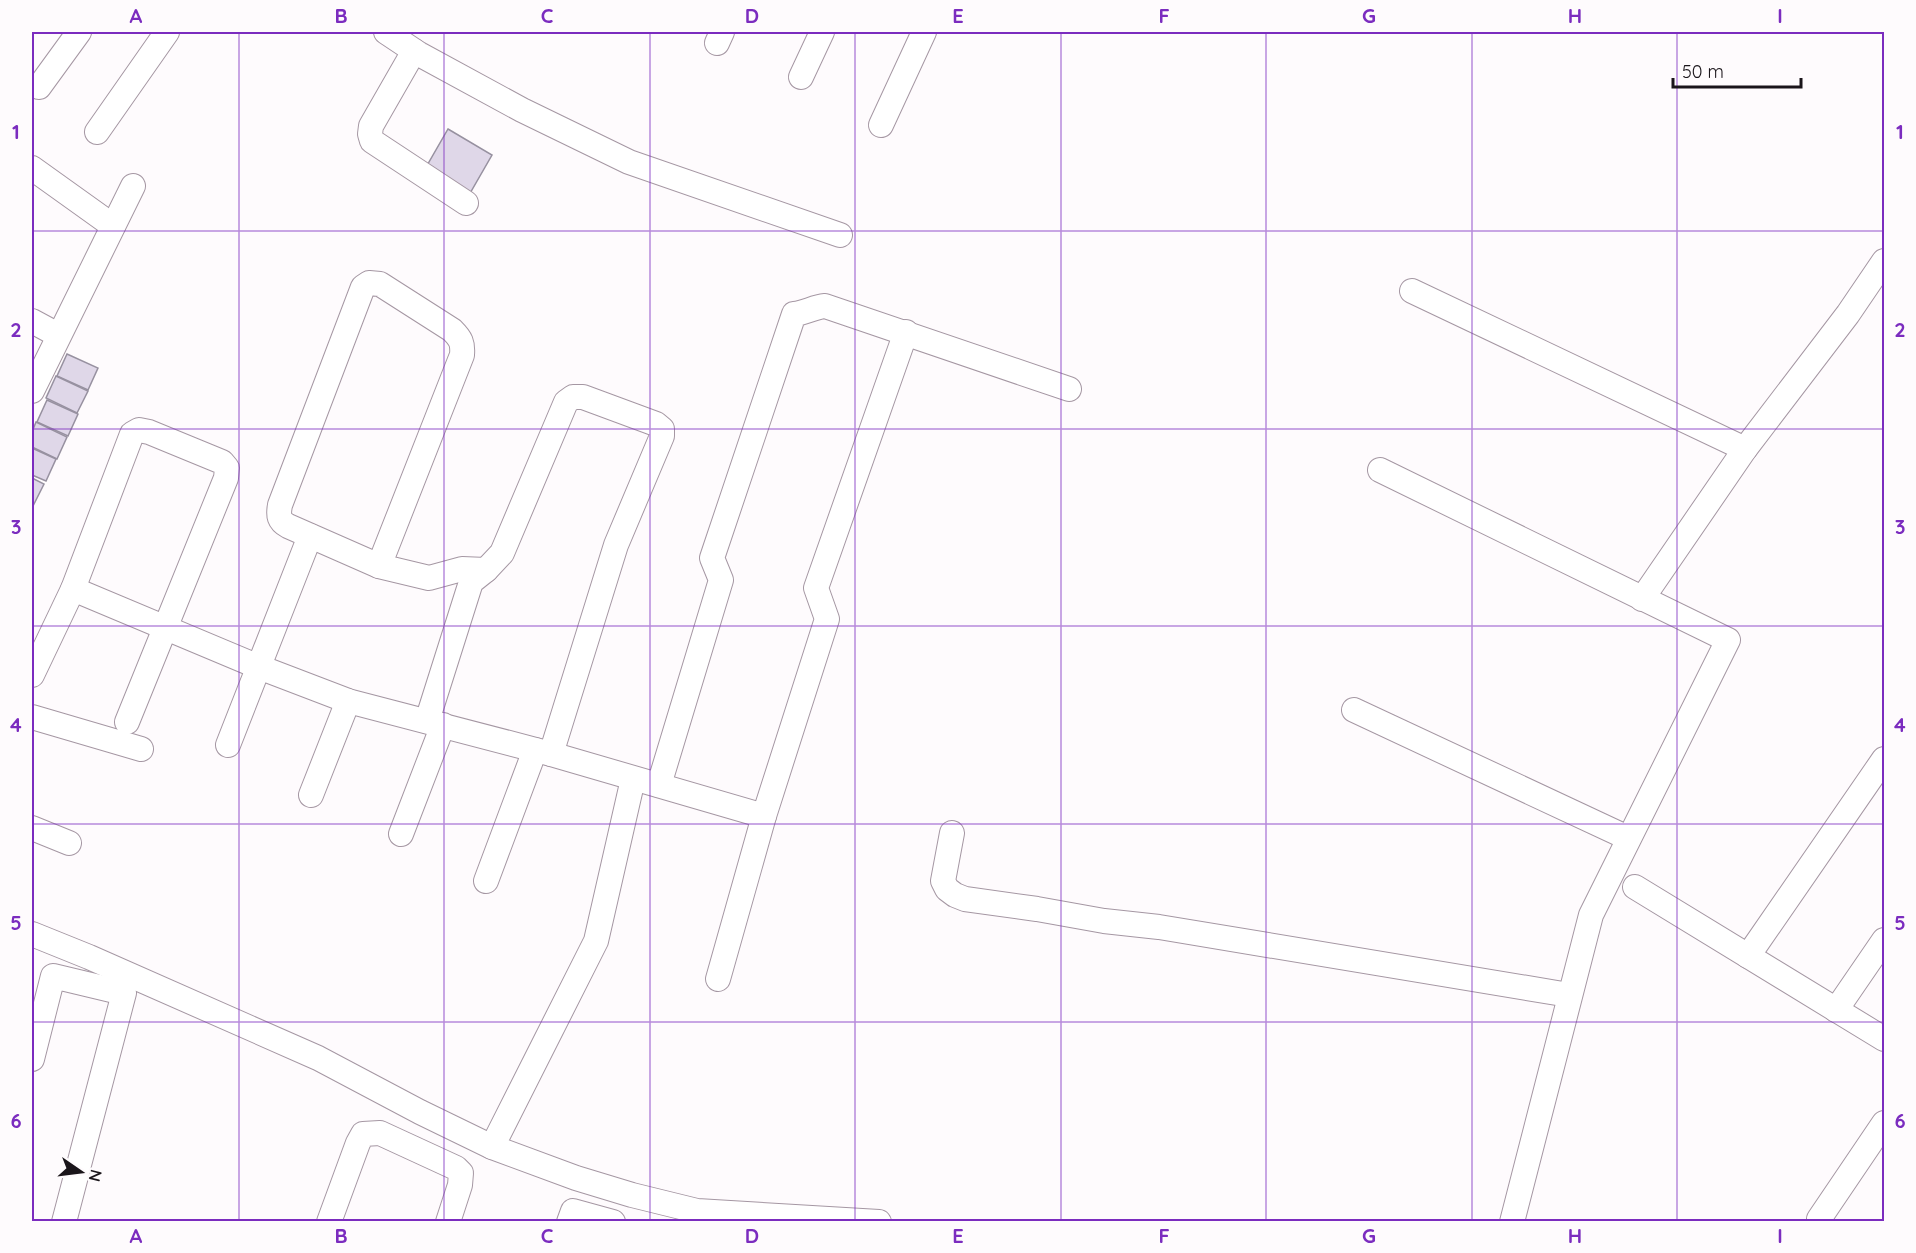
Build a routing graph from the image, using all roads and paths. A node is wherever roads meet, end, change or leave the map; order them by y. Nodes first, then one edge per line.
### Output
1 (79, 32) edge
2 (166, 32) edge
3 (386, 32) edge
4 (822, 32) edge
5 (924, 32) edge
6 (414, 51) junction
7 (801, 77) dead end
8 (39, 87) dead end
9 (881, 125) dead end
10 (97, 132) dead end
11 (32, 168) edge
12 (133, 186) dead end
13 (466, 203) dead end
14 (113, 226) junction
15 (840, 235) dead end
16 (1884, 261) edge
17 (1412, 291) dead end
18 (32, 321) edge
19 (906, 332) junction
20 (58, 335) junction
21 (1069, 389) dead end
22 (32, 391) edge
23 (1745, 449) junction
24 (1380, 470) dead end
25 (310, 536) junction
26 (380, 566) junction
27 (486, 570) junction
28 (73, 589) junction
29 (1642, 599) junction
30 (166, 627) junction
31 (258, 667) junction
32 (32, 675) edge
33 (348, 700) junction
34 (1354, 710) dead end
35 (32, 717) edge
36 (127, 722) dead end
37 (435, 723) junction
38 (228, 745) dead end
39 (141, 749) dead end
40 (543, 752) junction
41 (1884, 759) edge
42 (633, 779) junction
43 (659, 785) junction
44 (311, 795) dead end
45 (765, 816) junction
46 (32, 828) edge
47 (952, 833) dead end
48 (401, 834) dead end
49 (1628, 838) junction
50 (69, 843) dead end
51 (486, 881) dead end
52 (1635, 887) dead end
53 (32, 934) edge
54 (1884, 940) edge
55 (1748, 956) junction
56 (89, 957) junction
57 (718, 979) dead end
58 (83, 984) junction
59 (1569, 995) junction
60 (1836, 1010) junction
61 (1884, 1039) edge
62 (32, 1059) edge
63 (420, 1112) junction
64 (1884, 1123) edge
65 (407, 1145) junction
66 (492, 1147) junction
67 (632, 1195) junction
68 (1819, 1219) dead end
69 (64, 1221) edge
70 (329, 1221) edge
71 (448, 1221) edge
72 (569, 1221) edge
73 (613, 1221) edge
74 (624, 1221) edge
75 (879, 1221) edge
76 (1512, 1221) edge

1 - 8 street
2 - 10 street
3 - 6 street
4 - 7 street
5 - 9 street
6 - 13 street
6 - 15 street
11 - 14 street
12 - 14 street
14 - 20 street
16 - 23 street
17 - 23 street
18 - 20 street
19 - 21 street
19 - 43 street
19 - 45 street
20 - 22 street
23 - 29 street
24 - 29 street
25 - 26 street
25 - 26 street
25 - 31 street
26 - 27 street
27 - 37 street
27 - 40 street
28 - 30 street
28 - 30 street
28 - 32 street
29 - 49 street
30 - 31 street
30 - 36 street
31 - 33 street
31 - 38 street
33 - 37 street
33 - 44 street
34 - 49 street
35 - 39 street
37 - 40 street
37 - 48 street
40 - 42 street
40 - 51 street
41 - 55 street
42 - 43 street
42 - 66 street
43 - 45 street
45 - 57 street
46 - 50 street
47 - 59 street
49 - 59 street
52 - 55 street
53 - 56 street
54 - 60 street
55 - 60 street
56 - 58 street
56 - 63 street
58 - 62 street
58 - 69 street
59 - 76 street
60 - 61 street
63 - 65 street
63 - 66 street
64 - 68 street
65 - 70 street
65 - 71 street
66 - 67 street
67 - 74 street
67 - 75 street
72 - 73 street

